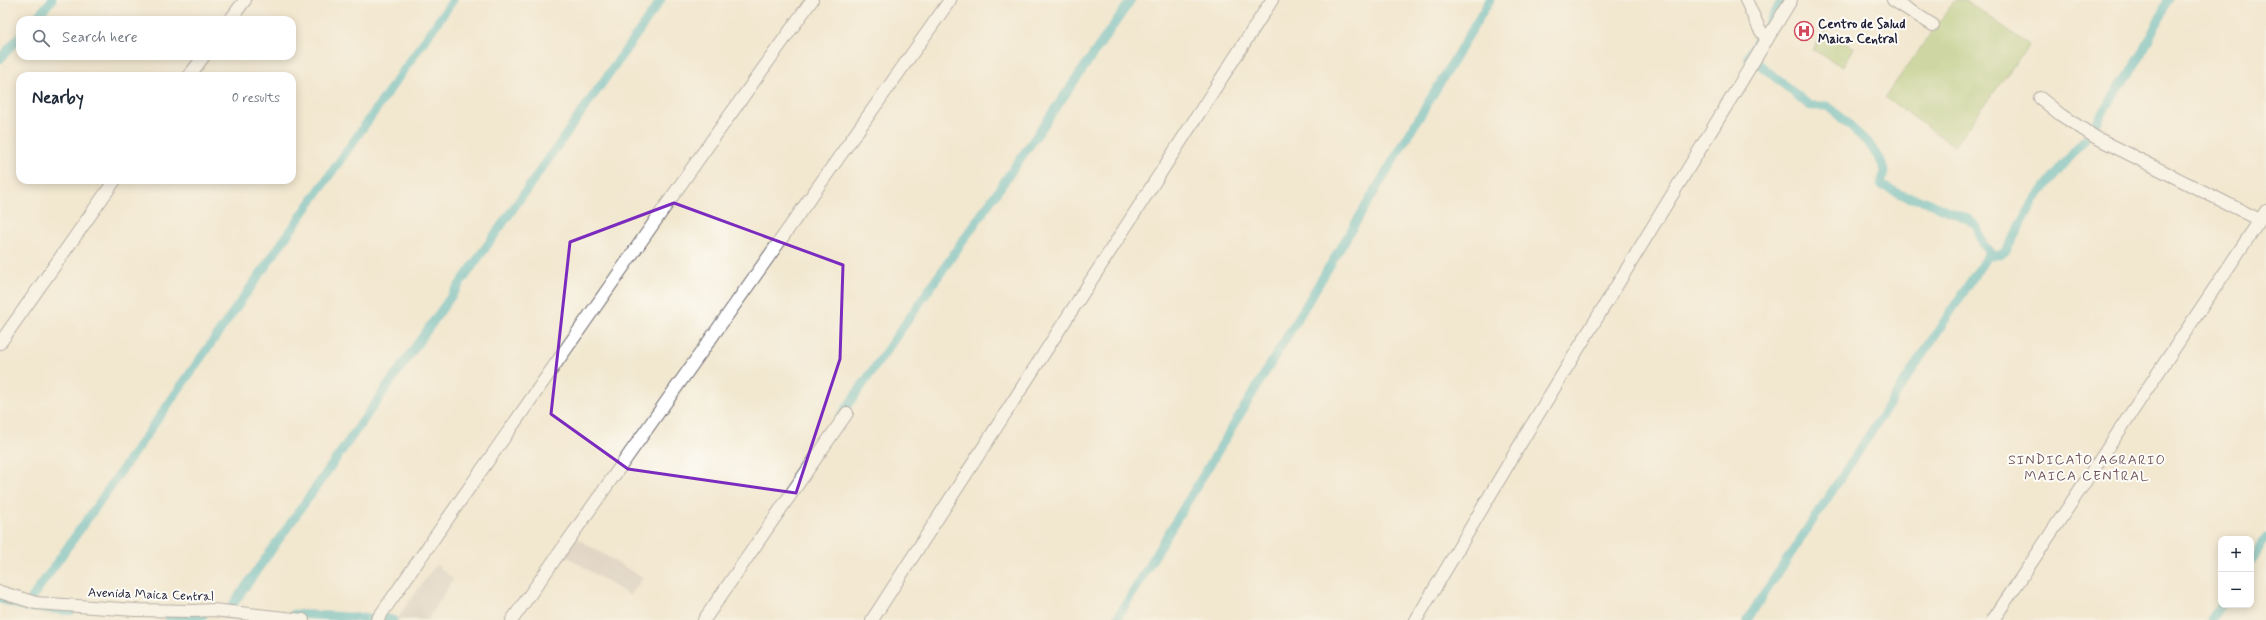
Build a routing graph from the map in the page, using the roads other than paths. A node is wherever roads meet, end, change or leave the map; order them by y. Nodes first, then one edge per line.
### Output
1 (245, 0) edge
2 (812, 0) edge
3 (950, 0) edge
4 (1272, 0) edge
5 (1746, 0) edge
6 (1790, 0) edge
7 (1893, 0) edge
8 (1911, 4) edge
9 (233, 16) edge
10 (1933, 24) dead end
11 (1767, 40) junction
12 (201, 60) edge
13 (192, 72) edge
14 (2040, 98) dead end
15 (112, 184) edge
16 (2263, 215) edge
17 (0, 343) edge
18 (847, 413) dead end
19 (0, 592) edge
20 (225, 616) edge
21 (303, 620) edge
22 (377, 620) edge
23 (512, 620) edge
24 (704, 620) edge
25 (872, 620) edge
26 (1416, 620) edge
27 (1993, 620) edge

1 - 9 street
2 - 22 street
3 - 23 street
4 - 25 street
5 - 11 street
6 - 11 street
7 - 8 street
8 - 10 street
11 - 26 street
12 - 13 street
14 - 16 street
15 - 17 street
16 - 27 street
18 - 24 street
19 - 20 street, Avenida Maica Central
20 - 21 street, Avenida Maica Central

